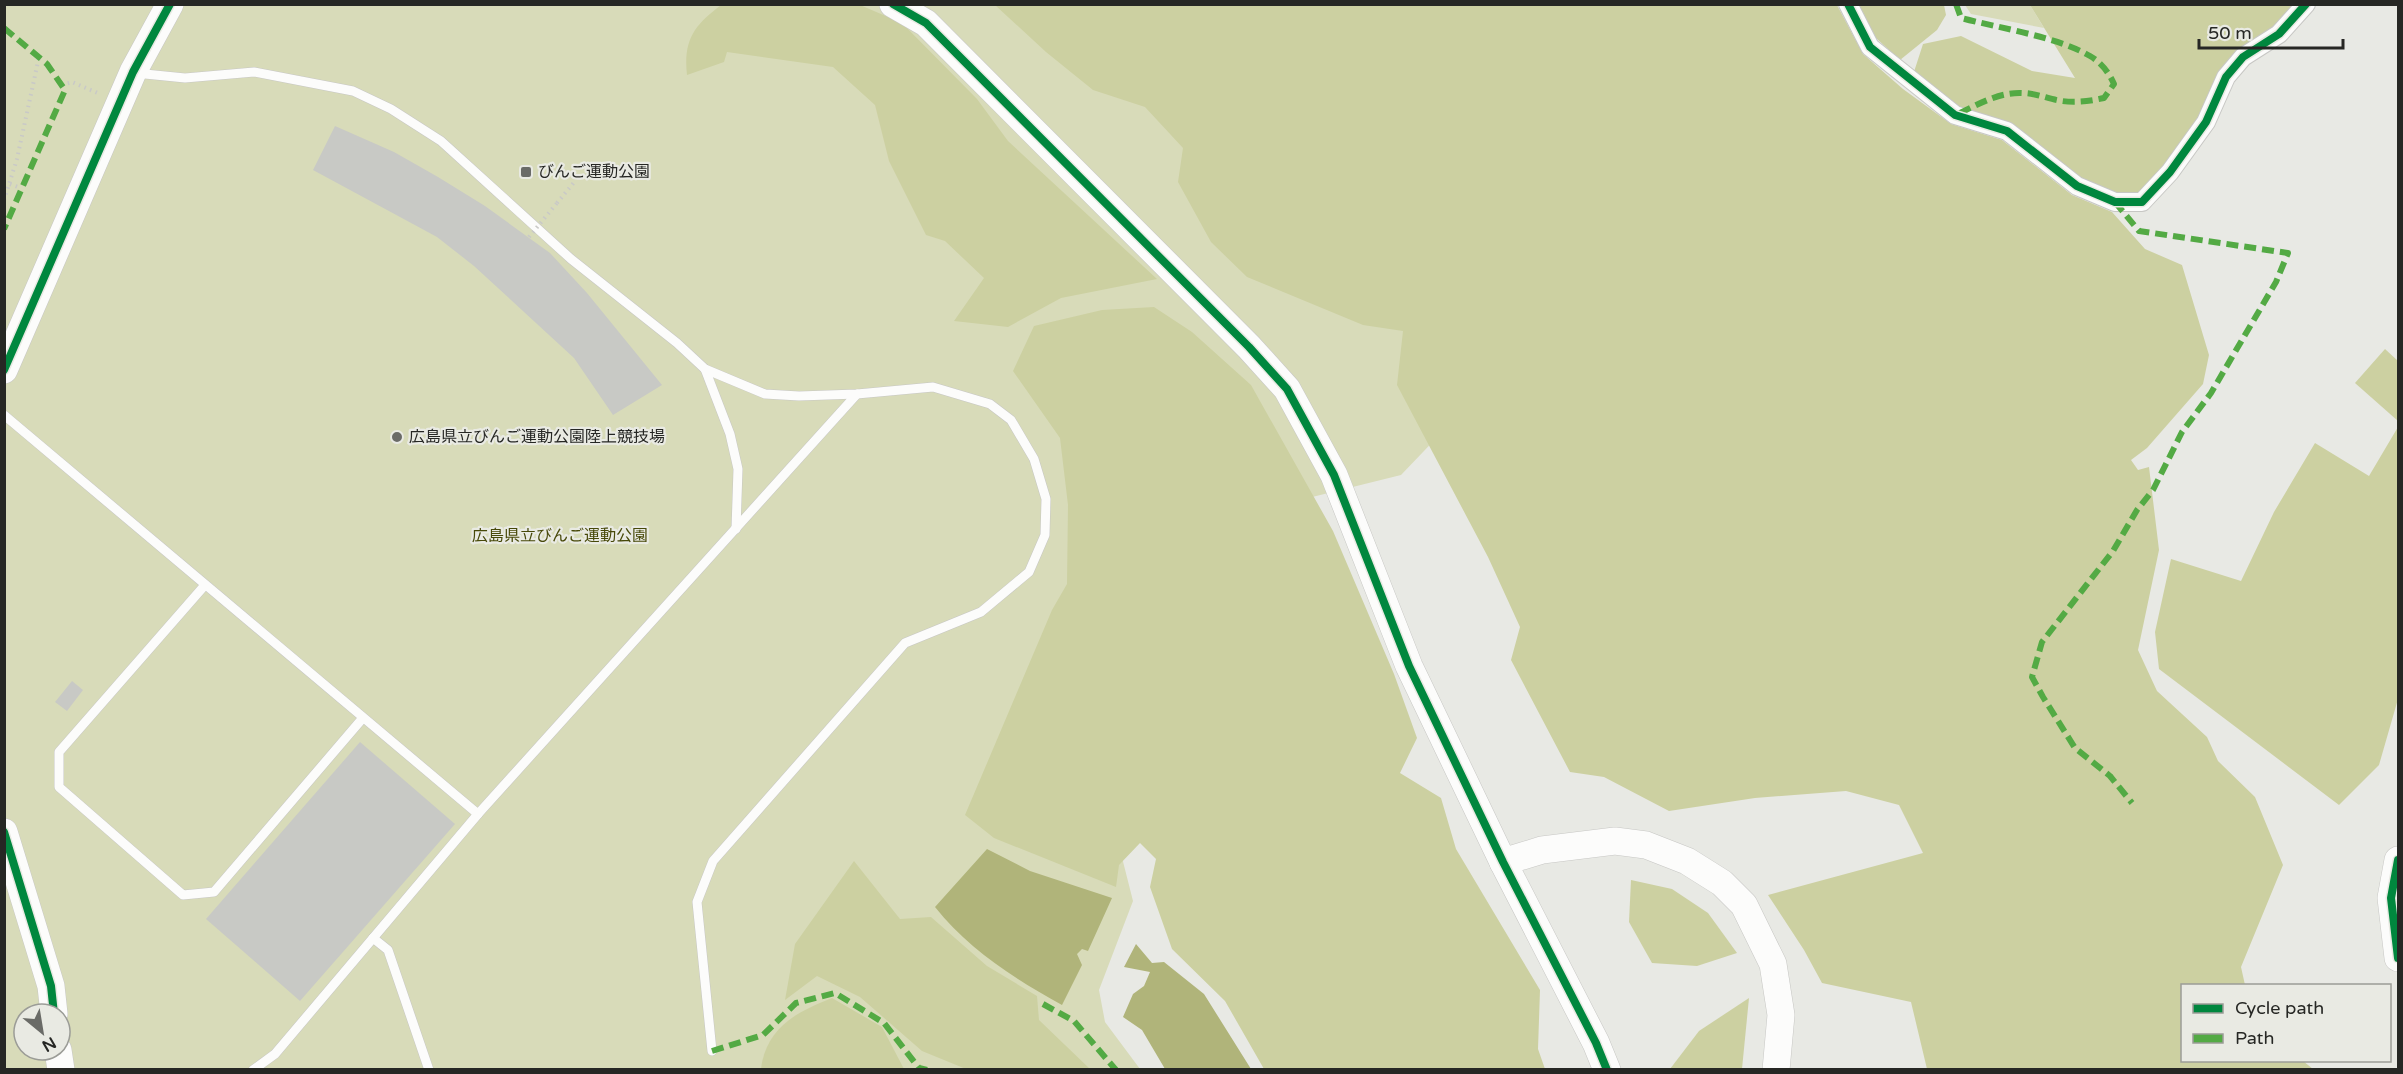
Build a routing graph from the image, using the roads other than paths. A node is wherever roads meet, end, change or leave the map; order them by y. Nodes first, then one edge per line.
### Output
1 (170, 4) edge
2 (893, 4) edge
3 (1848, 4) edge
4 (2306, 4) edge
5 (133, 72) junction
6 (705, 369) junction
7 (4, 370) edge
8 (857, 394) junction
9 (4, 415) edge
10 (736, 529) junction
11 (205, 585) junction
12 (362, 719) junction
13 (477, 814) junction
14 (4, 832) edge
15 (2398, 860) edge
16 (1503, 862) junction
17 (373, 938) junction
18 (2398, 958) edge
19 (53, 1002) edge
20 (712, 1051) dead end
21 (253, 1070) edge
22 (429, 1070) edge
23 (1607, 1070) edge
24 (1776, 1070) edge

1 - 5 street
2 - 16 street
3 - 4 street
5 - 6 lane
5 - 7 street
6 - 8 lane
6 - 10 lane
8 - 10 lane
8 - 20 lane
9 - 11 lane
10 - 13 lane
11 - 12 lane
11 - 12 lane
12 - 13 lane
13 - 17 lane
14 - 19 street
15 - 18 street
16 - 23 street
16 - 24 street
17 - 21 lane
17 - 22 lane

